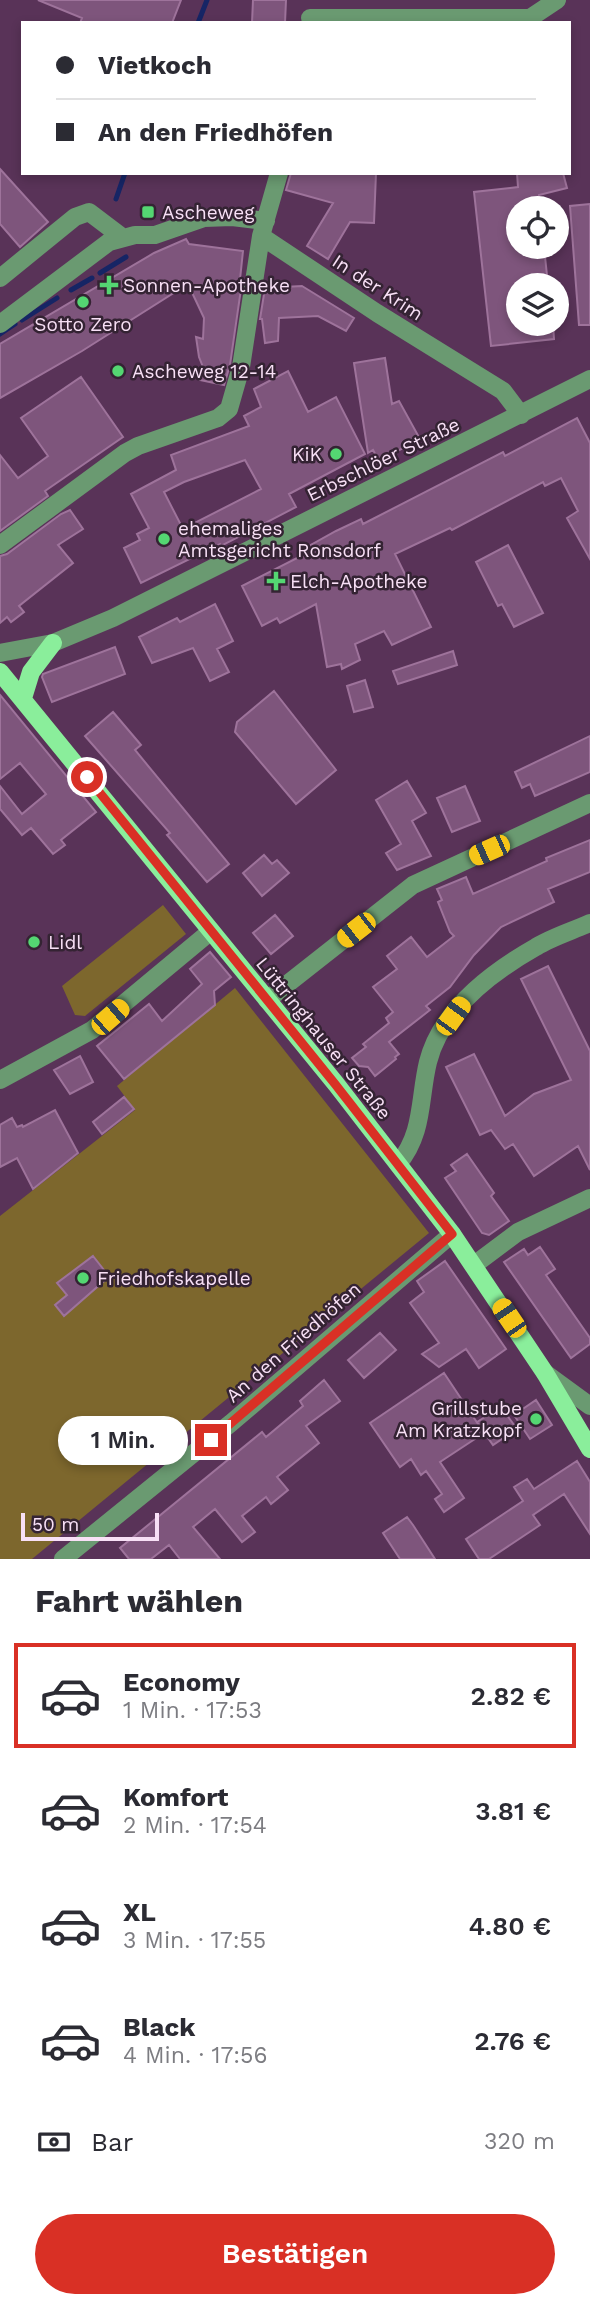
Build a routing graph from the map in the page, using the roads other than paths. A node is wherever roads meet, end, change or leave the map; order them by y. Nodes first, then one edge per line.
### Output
1 (557, 0) edge
2 (310, 14) edge
3 (278, 175) edge
4 (263, 229) junction
5 (122, 237) junction
6 (0, 278) edge
7 (0, 324) edge
8 (590, 379) edge
9 (522, 415) junction
10 (0, 545) edge
11 (53, 643) junction
12 (0, 653) edge
13 (0, 672) edge
14 (23, 698) junction
15 (590, 803) edge
16 (590, 923) edge
17 (211, 931) junction
18 (267, 1000) junction
19 (0, 1080) edge
20 (398, 1164) junction
21 (590, 1198) edge
22 (452, 1234) junction
23 (474, 1265) junction
24 (545, 1373) junction
25 (590, 1406) edge
26 (590, 1450) edge
27 (63, 1559) edge

1 - 2 street
3 - 4 street
4 - 5 street
4 - 9 street, In der Krim
4 - 10 street
5 - 6 street
5 - 7 street
8 - 9 street, Erbschlöer Straße
9 - 11 street, Erbschlöer Straße
11 - 12 street, Erbschlöer Straße
11 - 14 main road
13 - 14 main road, Lüttringhauser Straße
14 - 17 main road, Lüttringhauser Straße
15 - 18 street
16 - 20 street
17 - 18 main road, Lüttringhauser Straße
17 - 19 street
18 - 20 main road, Lüttringhauser Straße
20 - 22 main road, Lüttringhauser Straße
21 - 23 street
22 - 23 main road, Lüttringhauser Straße
22 - 27 street, An den Friedhöfen
23 - 24 main road, Lüttringhauser Straße
24 - 25 street
24 - 26 main road, Lüttringhauser Straße

